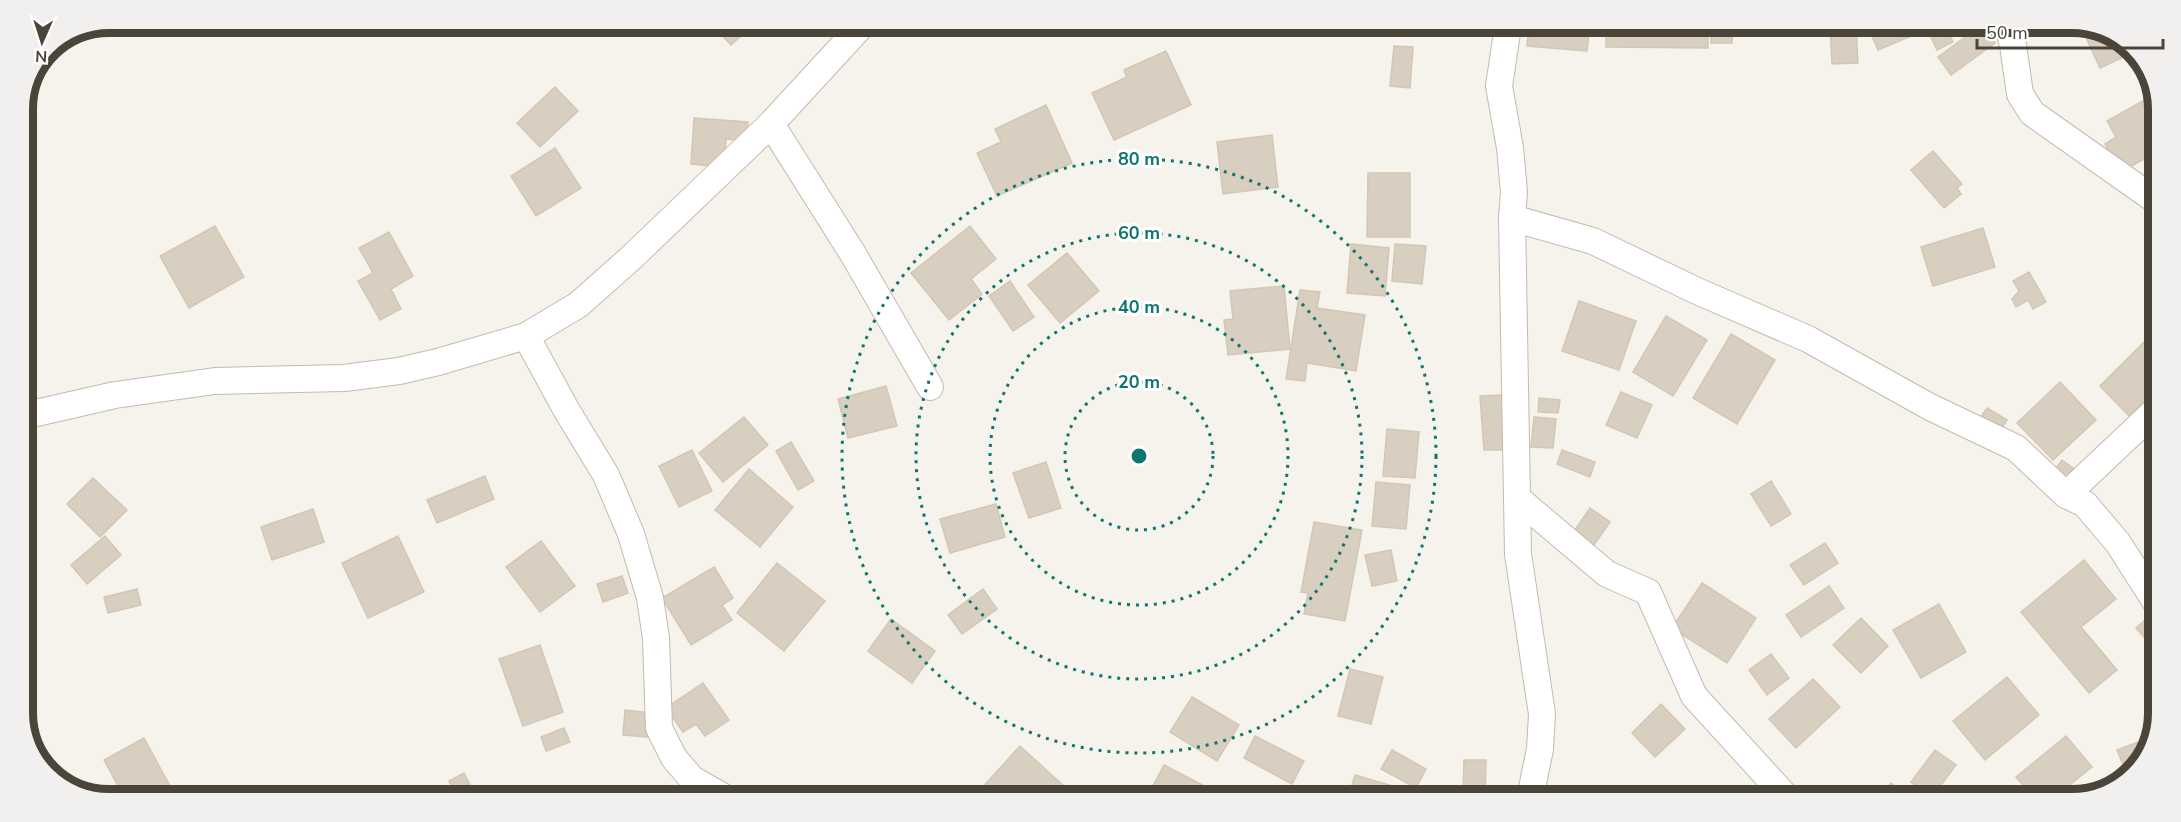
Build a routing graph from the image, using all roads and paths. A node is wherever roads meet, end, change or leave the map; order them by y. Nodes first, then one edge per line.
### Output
1 (855, 33) edge
2 (1507, 33) edge
3 (2010, 33) edge
4 (771, 124) junction
5 (2148, 195) edge
6 (1512, 218) junction
7 (526, 336) junction
8 (930, 387) dead end
9 (33, 414) edge
10 (2148, 418) edge
11 (2066, 495) junction
12 (1517, 498) junction
13 (2148, 590) edge
14 (710, 789) edge
15 (1532, 789) edge
16 (1779, 789) edge

1 - 4 street
2 - 6 street
3 - 5 street
4 - 7 street
4 - 8 street
6 - 11 street
6 - 12 street
7 - 9 street
7 - 14 street
10 - 11 street
11 - 13 street
12 - 15 street
12 - 16 street

